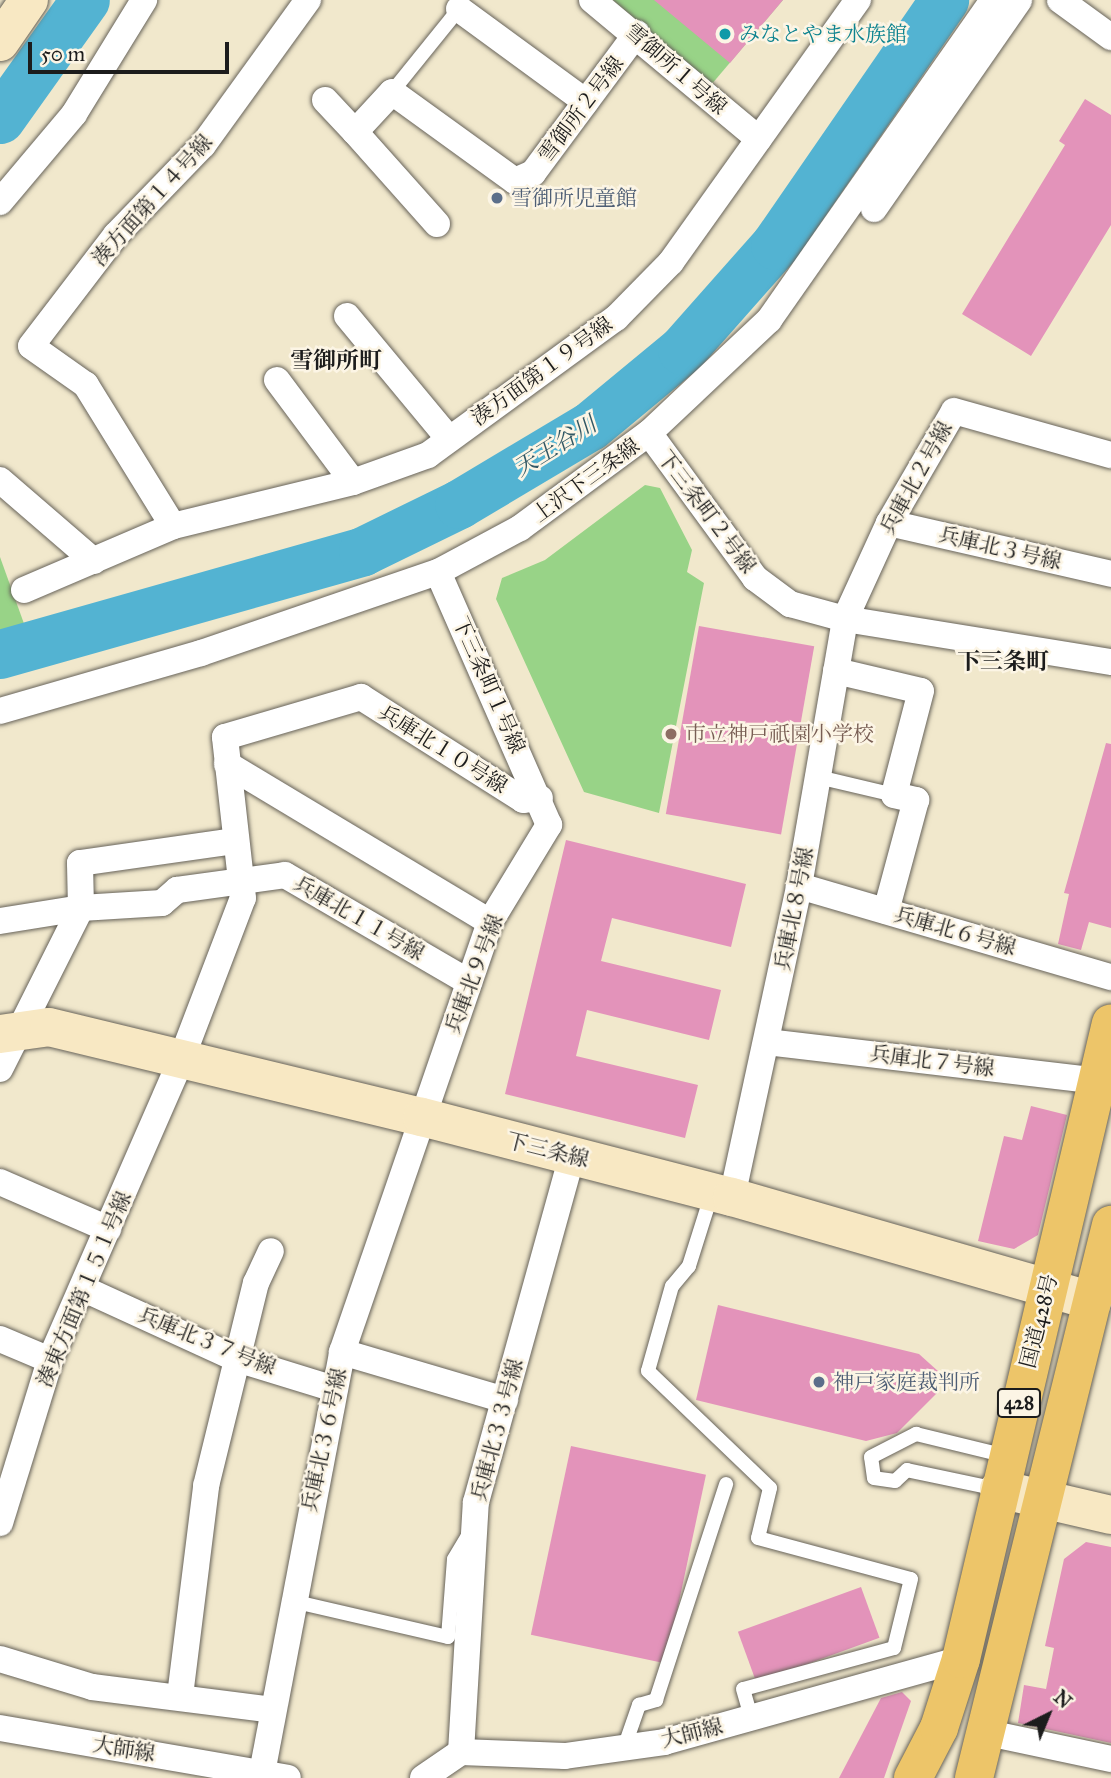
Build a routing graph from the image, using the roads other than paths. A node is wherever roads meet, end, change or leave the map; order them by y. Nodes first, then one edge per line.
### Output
1 (29, 0) edge
2 (144, 0) edge
3 (308, 0) edge
4 (592, 0) edge
5 (858, 0) edge
6 (993, 0) edge
7 (1019, 0) edge
8 (1059, 0) edge
9 (462, 5) edge
10 (636, 33) junction
11 (1111, 37) edge
12 (0, 42) edge
13 (392, 92) junction
14 (325, 100) dead end
15 (586, 102) junction
16 (355, 132) junction
17 (759, 139) junction
18 (0, 202) edge
19 (874, 209) dead end
20 (437, 224) dead end
21 (347, 316) dead end
22 (277, 380) dead end
23 (649, 433) junction
24 (449, 439) junction
25 (1111, 455) edge
26 (0, 480) edge
27 (353, 482) junction
28 (889, 523) junction
29 (173, 526) junction
30 (94, 561) junction
31 (438, 572) junction
32 (1111, 574) edge
33 (23, 590) dead end
34 (845, 619) junction
35 (1111, 662) edge
36 (836, 671) junction
37 (0, 711) edge
38 (227, 764) junction
39 (818, 776) junction
40 (894, 795) junction
41 (540, 798) junction
42 (236, 841) junction
43 (242, 880) junction
44 (799, 886) junction
45 (81, 908) junction
46 (886, 911) junction
47 (0, 921) edge
48 (490, 922) junction
49 (1111, 977) edge
50 (469, 982) junction
51 (1111, 1023) edge
52 (10, 1033) edge
53 (767, 1041) junction
54 (181, 1060) junction
55 (0, 1069) edge
56 (1097, 1081) junction
57 (422, 1117) junction
58 (572, 1157) junction
59 (0, 1182) edge
60 (722, 1194) junction
61 (1111, 1225) edge
62 (108, 1229) junction
63 (271, 1251) dead end
64 (84, 1289) junction
65 (1047, 1289) junction
66 (1092, 1301) junction
67 (0, 1339) edge
68 (342, 1352) junction
69 (237, 1359) junction
70 (50, 1360) junction
71 (331, 1388) junction
72 (505, 1400) junction
73 (1003, 1473) junction
74 (726, 1484) dead end
75 (1044, 1500) junction
76 (1111, 1515) edge
77 (0, 1523) edge
78 (475, 1524) junction
79 (292, 1601) junction
80 (0, 1659) edge
81 (961, 1659) junction
82 (180, 1696) junction
83 (273, 1710) junction
84 (751, 1717) junction
85 (0, 1728) edge
86 (988, 1733) junction
87 (624, 1748) junction
88 (461, 1752) junction
89 (1098, 1764) edge
90 (261, 1775) edge
91 (288, 1778) edge
92 (423, 1778) edge
93 (914, 1778) edge
94 (974, 1778) edge

1 - 12 street
2 - 18 street
3 - 29 street, 湊方面第１４号線
4 - 10 street, 雪御所１号線
5 - 17 street, 湊方面第１９号線
6 - 23 street, 上沢下三条線
7 - 19 street
8 - 11 street
9 - 13 lane
9 - 15 street
10 - 15 street, 雪御所２号線
10 - 17 street, 雪御所１号線
13 - 15 street, 雪御所２号線
13 - 16 street
14 - 16 street
16 - 20 street
17 - 24 street, 湊方面第１９号線
21 - 24 street
22 - 27 street
23 - 31 street, 上沢下三条線
23 - 34 street, 下三条町２号線
24 - 27 street, 湊方面第１９号線
25 - 28 street, 兵庫北２号線
26 - 30 street
27 - 29 street, 湊方面第１９号線
28 - 32 street, 兵庫北３号線
28 - 34 street, 兵庫北２号線
29 - 30 street, 湊方面第１９号線
30 - 33 street, 湊方面第１９号線
31 - 37 street, 上沢下三条線
31 - 41 street, 下三条町１号線
34 - 35 street, 下三条町２号線
34 - 36 street, 兵庫北８号線
36 - 39 street, 兵庫北８号線
36 - 40 street
38 - 41 street, 兵庫北１０号線
38 - 42 street, 兵庫北１０号線
38 - 48 street
39 - 40 lane
39 - 44 street, 兵庫北８号線
40 - 46 street
41 - 48 street, 兵庫北９号線
42 - 43 street, 兵庫北１０号線
42 - 45 street
43 - 45 street, 兵庫北１１号線
43 - 50 street, 兵庫北１１号線
43 - 54 street, 兵庫北１０号線
44 - 46 street, 兵庫北６号線
44 - 53 street, 兵庫北８号線
45 - 47 street, 兵庫北１１号線
45 - 52 street
46 - 49 street, 兵庫北６号線
48 - 50 street, 兵庫北９号線
50 - 57 street, 兵庫北９号線
51 - 56 highway, 国道428号 / 428
52 - 54 street, 下三条線
52 - 55 street
53 - 56 street, 兵庫北７号線
53 - 60 street, 兵庫北８号線
54 - 57 street, 下三条線
54 - 62 street, 湊東方面第１５１号線
56 - 65 highway, 国道428号 / 428
57 - 58 street, 下三条線
57 - 68 street, 兵庫北３６号線
58 - 60 street, 下三条線
58 - 72 street, 兵庫北３３号線
59 - 62 street
60 - 65 street, 下三条線
60 - 84 lane
61 - 66 highway, 428
62 - 64 street, 湊東方面第１５１号線
63 - 69 street
64 - 69 street, 兵庫北３７号線
64 - 70 street, 湊東方面第１５１号線
65 - 66 street, 下三条線
65 - 73 highway, 国道428号 / 428
66 - 75 highway, 428
67 - 70 street
68 - 71 street, 兵庫北３６号線
68 - 72 street
69 - 71 street, 兵庫北３７号線
69 - 82 street
70 - 77 street, 湊東方面第１５１号線
71 - 79 street, 兵庫北３６号線
72 - 78 street, 兵庫北３３号線
73 - 73 lane
73 - 75 street
73 - 81 highway, 国道428号 / 428
74 - 87 lane
75 - 76 street
75 - 86 highway, 428
78 - 79 lane
78 - 88 street, 兵庫北３３号線
79 - 83 street, 兵庫北３６号線
80 - 82 street
81 - 84 street, 大師線
81 - 93 highway, 国道428号 / 428
82 - 83 street
83 - 90 street, 兵庫北３６号線
84 - 87 street, 大師線
85 - 90 street, 大師線
86 - 89 street
86 - 94 highway, 428
87 - 88 street, 大師線
88 - 92 street
90 - 91 street, 大師線

